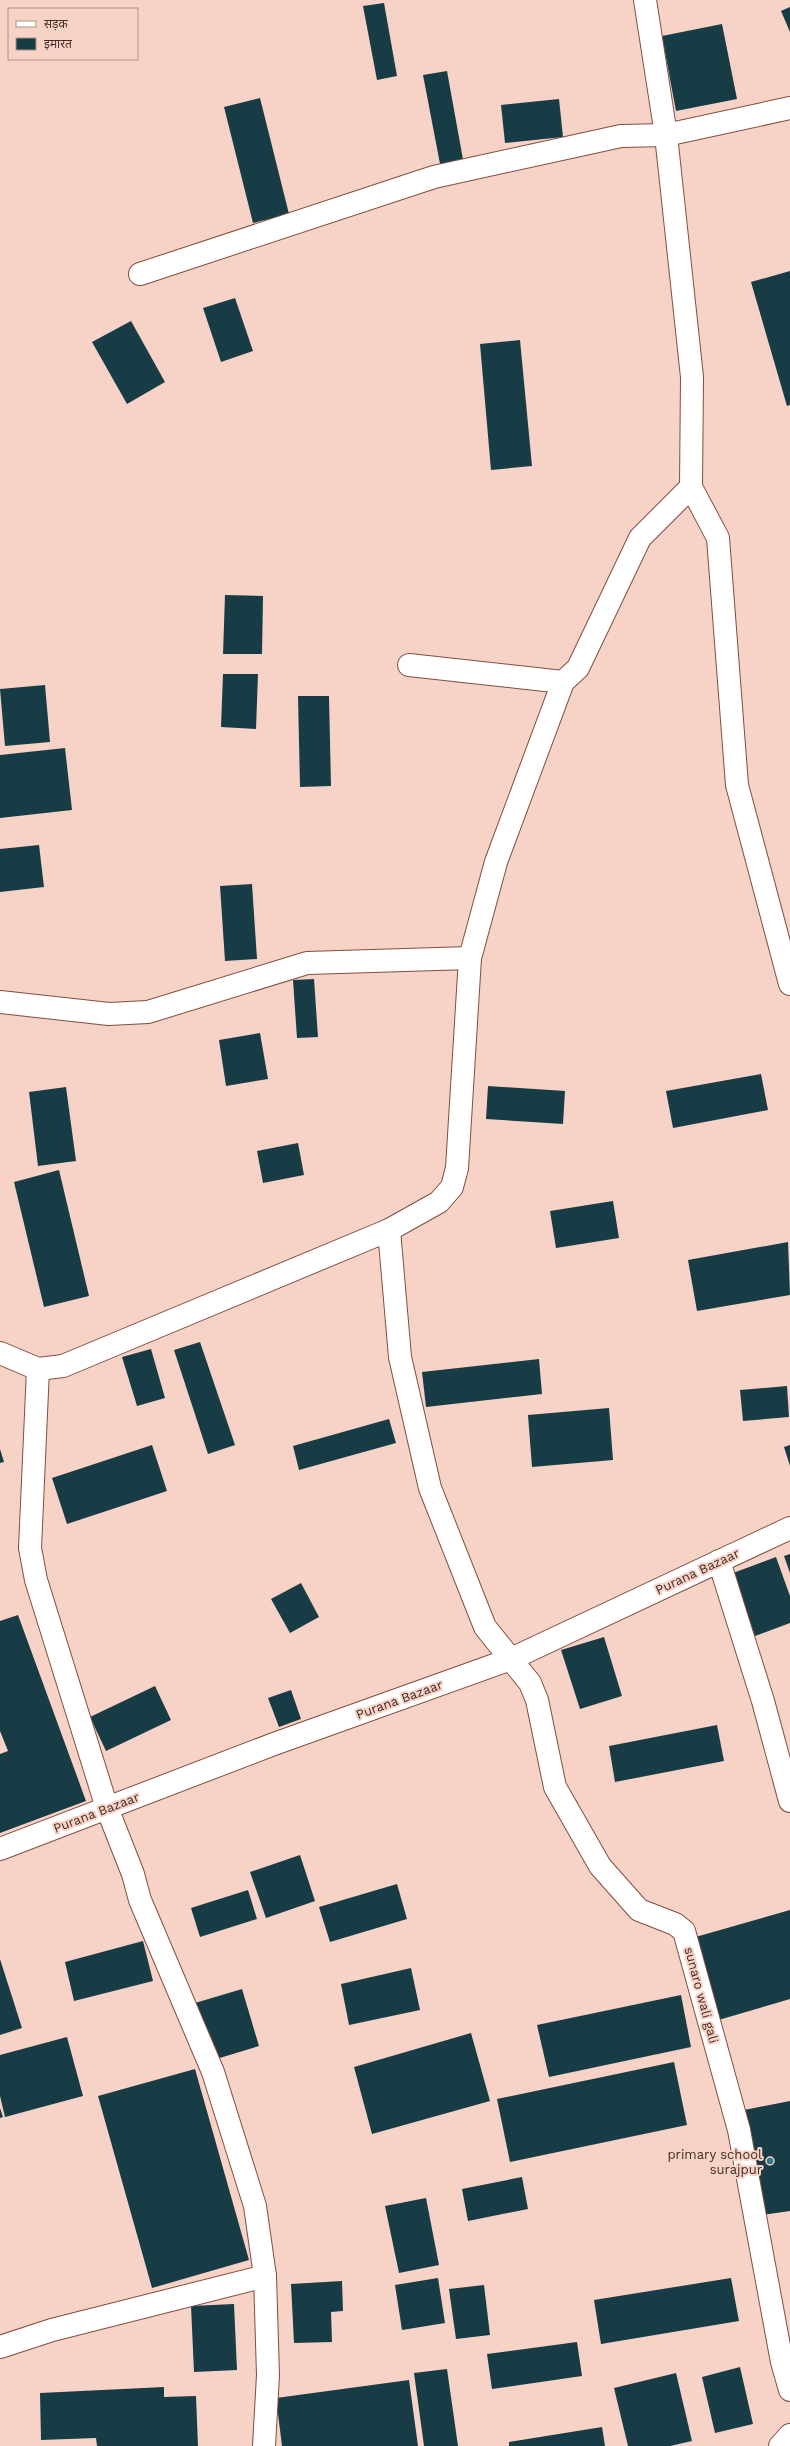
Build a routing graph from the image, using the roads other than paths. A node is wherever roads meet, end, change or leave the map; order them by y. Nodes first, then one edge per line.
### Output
1 (645, 0) edge
2 (790, 108) edge
3 (666, 135) junction
4 (140, 274) dead end
5 (691, 487) junction
6 (409, 664) dead end
7 (563, 682) junction
8 (470, 958) junction
9 (790, 984) edge
10 (0, 1002) edge
11 (389, 1230) junction
12 (0, 1353) edge
13 (38, 1369) junction
14 (790, 1528) edge
15 (719, 1561) junction
16 (511, 1659) junction
17 (790, 1801) edge
18 (107, 1808) junction
19 (0, 1849) edge
20 (265, 2276) junction
21 (0, 2347) edge
22 (790, 2390) edge
23 (790, 2435) edge
24 (264, 2446) edge
25 (780, 2446) edge

1 - 3 street
2 - 3 street
3 - 4 street
3 - 5 street
5 - 7 street
5 - 9 street
6 - 7 street
7 - 8 street
8 - 10 street
8 - 11 street
11 - 13 street
11 - 16 street
12 - 13 street
13 - 18 street
14 - 15 street, Purana Bazaar
15 - 16 street, Purana Bazaar
15 - 17 street
16 - 18 street, Purana Bazaar
16 - 22 street, sunaro wali gali
18 - 19 street, Purana Bazaar
18 - 20 street
20 - 21 street
20 - 24 street
23 - 25 street

